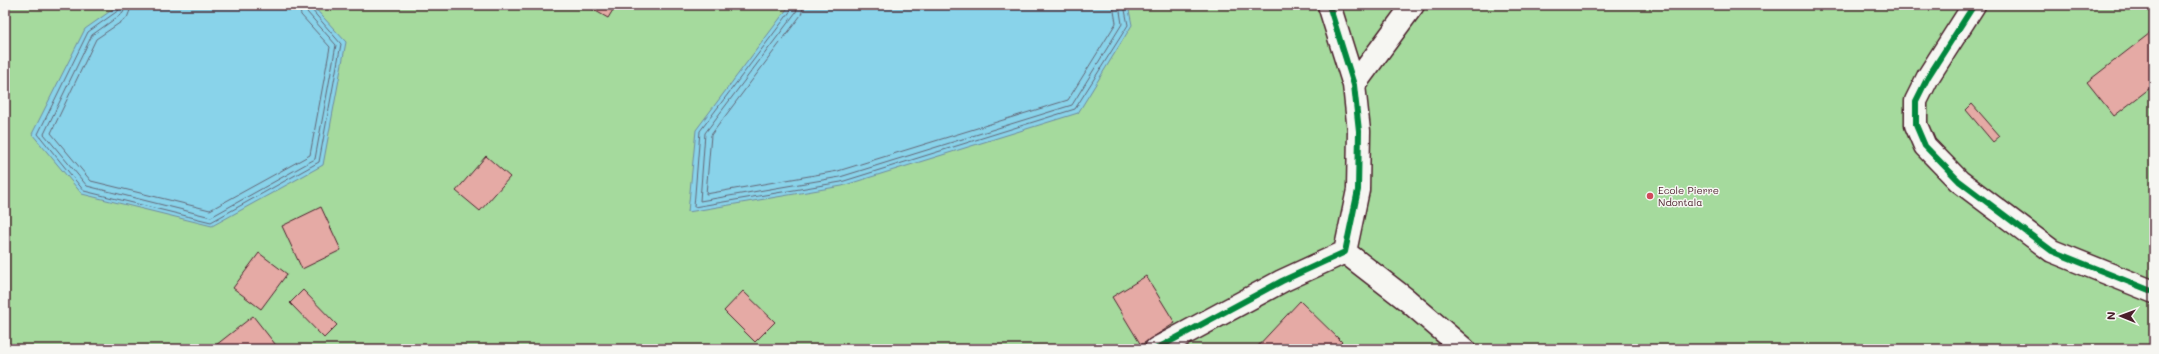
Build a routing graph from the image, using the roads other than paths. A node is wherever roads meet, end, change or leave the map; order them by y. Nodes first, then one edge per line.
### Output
1 (1329, 5) edge
2 (1413, 5) edge
3 (1974, 5) edge
4 (1354, 85) junction
5 (1345, 252) junction
6 (2154, 292) edge
7 (1156, 349) edge
8 (1464, 349) edge

1 - 4 street
2 - 4 street
3 - 6 street
4 - 5 street
5 - 7 street
5 - 8 street

